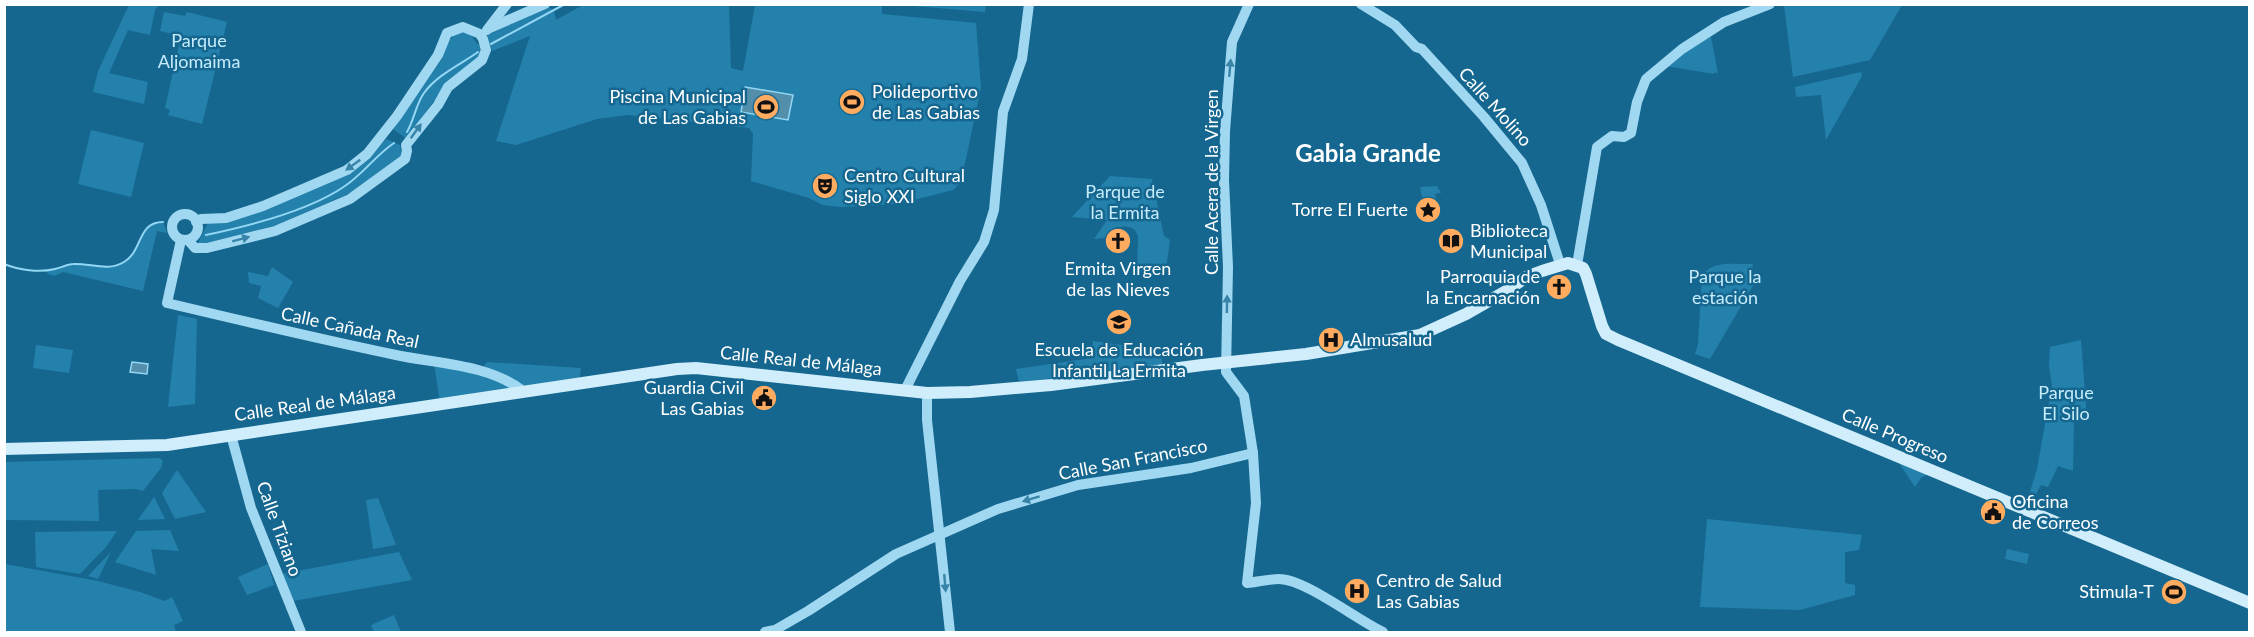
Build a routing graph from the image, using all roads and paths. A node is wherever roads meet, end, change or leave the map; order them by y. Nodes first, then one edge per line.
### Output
1 (507, 4) edge
2 (545, 4) edge
3 (1029, 4) edge
4 (1249, 4) edge
5 (1362, 4) edge
6 (1770, 4) edge
7 (485, 31) junction
8 (196, 222) junction
9 (185, 240) junction
10 (1560, 264) junction
11 (1577, 265) junction
12 (1226, 363) junction
13 (905, 390) junction
14 (523, 391) junction
15 (927, 393) junction
16 (231, 435) junction
17 (4, 449) edge
18 (1252, 453) junction
19 (941, 534) junction
20 (2246, 601) edge
21 (301, 633) edge
22 (765, 633) edge
23 (950, 633) edge
24 (1383, 633) edge

1 - 7 street
2 - 7 street
3 - 13 street
12 -> 4 street, Calle Acera de la Virgen
5 - 10 street, Calle Molino
6 - 11 street
7 -> 8 street
9 -> 7 street
8 - 9 street
8 - 9 street
9 - 14 street, Calle Cañada Real
10 - 11 main road, Calle Real de Málaga
10 - 12 main road, Calle Real de Málaga
11 - 20 main road, Calle Progreso
12 - 15 main road, Calle Real de Málaga
12 - 18 street
13 - 14 main road, Calle Real de Málaga
13 - 15 main road, Calle Real de Málaga
14 - 16 main road, Calle Real de Málaga
15 - 19 street
16 - 17 main road, Calle Real de Málaga
16 - 21 street, Calle Tiziano
18 -> 19 street, Calle San Francisco
18 - 24 street
19 - 22 street, Calle San Francisco
19 -> 23 street

